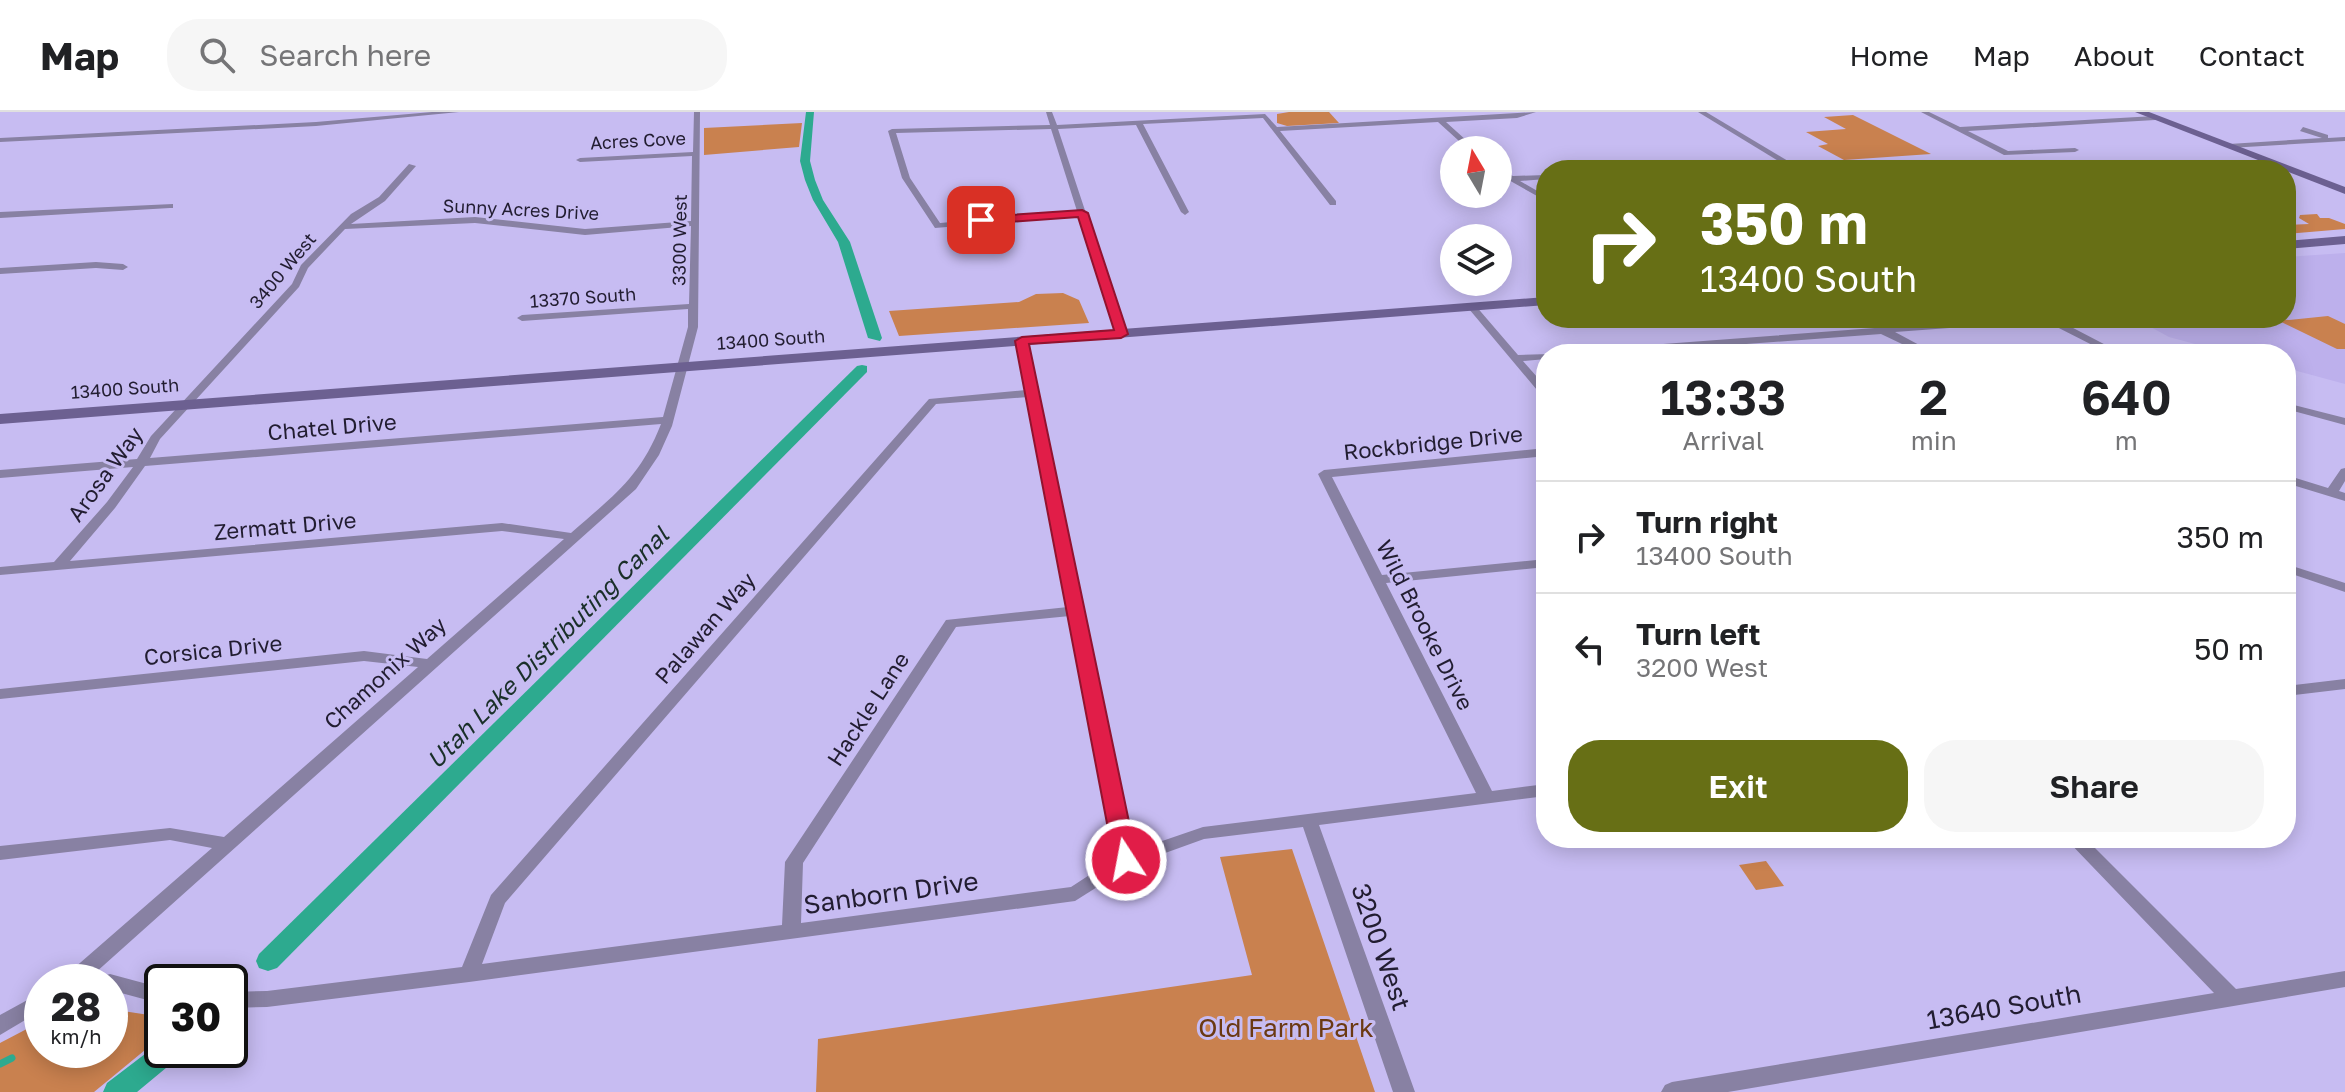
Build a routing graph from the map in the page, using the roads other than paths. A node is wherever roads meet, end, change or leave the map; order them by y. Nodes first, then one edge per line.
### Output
1 (456, 112) edge
2 (697, 112) edge
3 (1049, 112) edge
4 (1701, 112) edge
5 (1924, 112) edge
6 (2140, 112) edge
7 (1533, 113) edge
8 (2155, 118) junction
9 (1440, 120) junction
10 (1139, 123) junction
11 (1054, 127) junction
12 (1275, 129) junction
13 (1962, 129) junction
14 (2303, 129) dead end
15 (1458, 136) edge
16 (2345, 139) edge
17 (0, 140) edge
18 (2333, 140) junction
19 (2229, 146) junction
20 (2075, 150) dead end
21 (697, 154) junction
22 (580, 160) dead end
23 (1782, 160) edge
24 (2266, 160) edge
25 (412, 166) dead end
26 (2296, 172) edge
27 (1536, 178) edge
28 (1512, 179) edge
29 (1512, 181) edge
30 (2345, 184) edge
31 (2331, 185) junction
32 (2345, 191) edge
33 (1536, 194) edge
34 (1333, 203) dead end
35 (170, 206) dead end
36 (1185, 212) dead end
37 (1082, 213) junction
38 (0, 215) edge
39 (696, 223) junction
40 (343, 227) junction
41 (2345, 240) edge
42 (2296, 244) edge
43 (123, 267) dead end
44 (0, 271) edge
45 (1536, 302) edge
46 (695, 306) junction
47 (1472, 307) junction
48 (522, 318) dead end
49 (1922, 328) edge
50 (2067, 328) edge
51 (1884, 331) junction
52 (1121, 334) junction
53 (1022, 341) junction
54 (1707, 344) edge
55 (1911, 344) edge
56 (2098, 344) edge
57 (1536, 357) edge
58 (1517, 358) junction
59 (680, 367) junction
60 (1536, 382) edge
61 (1032, 393) junction
62 (184, 405) junction
63 (2296, 409) edge
64 (0, 419) edge
65 (667, 420) junction
66 (2345, 422) edge
67 (1536, 453) edge
68 (143, 462) junction
69 (2345, 472) edge
70 (0, 474) edge
71 (1324, 474) joint
72 (2296, 482) edge
73 (2331, 493) junction
74 (2345, 497) edge
75 (574, 537) junction
76 (1536, 564) edge
77 (58, 566) junction
78 (0, 571) edge
79 (2296, 571) edge
80 (1377, 580) junction
81 (2345, 588) edge
82 (1074, 611) junction
83 (431, 664) junction
84 (2345, 684) edge
85 (2296, 690) edge
86 (0, 694) edge
87 (1536, 791) edge
88 (1487, 797) junction
89 (1309, 820) junction
90 (228, 844) junction
91 (2084, 848) edge
92 (0, 853) edge
93 (1126, 860) junction
94 (791, 933) junction
95 (95, 964) edge
96 (469, 974) junction
97 (2345, 979) edge
98 (2230, 996) junction
99 (248, 1000) edge
100 (24, 1011) edge
101 (0, 1026) edge
102 (1404, 1092) edge
103 (1672, 1092) edge

1 - 17 street
2 - 21 street, 3300 West
3 - 11 street
4 - 23 street
5 - 13 street
6 - 8 main road
7 - 9 street
8 - 13 street
8 - 19 main road
9 - 12 street
9 - 15 street
10 - 11 street
10 - 12 street
10 - 36 street
11 - 37 street
11 - 37 street
12 - 34 street
13 - 20 street
14 - 18 street
16 - 18 street
18 - 19 street
19 - 24 main road
21 - 22 street, Acres Cove
21 - 39 street, 3300 West
25 - 40 street, 3400 West
26 - 31 main road
27 - 28 street
29 - 33 street
30 - 31 street
31 - 32 main road
35 - 38 street
37 - 52 street
39 - 40 street, Sunny Acres Drive
39 - 46 street, 3300 West
40 - 62 street, 3400 West
41 - 42 main road
43 - 44 street
45 - 47 main road, 13400 South
46 - 48 street, 13370 South
46 - 59 street, 3300 West
47 - 52 main road, 13400 South
47 - 58 street
49 - 51 street
50 - 56 street
51 - 54 street
51 - 55 street
52 - 53 main road, 13400 South
53 - 59 main road, 13400 South
53 - 61 street
57 - 58 street
58 - 60 street
59 - 62 main road, 13400 South
59 - 65 street, Chamonix Way
61 - 82 street
61 - 96 street, Palawan Way
62 - 64 main road, 13400 South
62 - 68 street, Arosa Way
63 - 66 street
65 - 68 street, Chatel Drive
65 - 75 street, Chamonix Way
67 - 71 street, Rockbridge Drive
68 - 70 street, Chatel Drive
68 - 77 street, Arosa Way
69 - 73 street
71 - 80 street, Wild Brooke Drive
72 - 73 street
73 - 74 street
75 - 77 street, Zermatt Drive
75 - 83 street, Chamonix Way
76 - 80 street
77 - 78 street, Zermatt Drive
79 - 81 street
80 - 88 street, Wild Brooke Drive
82 - 93 street
82 - 94 street, Hackle Lane
83 - 86 street, Corsica Drive
83 - 90 street, Chamonix Way
84 - 85 street
87 - 88 street, Sanborn Drive
88 - 89 street, Sanborn Drive
89 - 93 street, Sanborn Drive
89 - 102 street, 3200 West
90 - 92 street
90 - 95 street, Chamonix Way
91 - 98 street
93 - 94 street, Sanborn Drive
94 - 96 street, Sanborn Drive
96 - 99 street, Sanborn Drive
97 - 98 street, 13640 South
98 - 103 street, 13640 South
100 - 101 street

